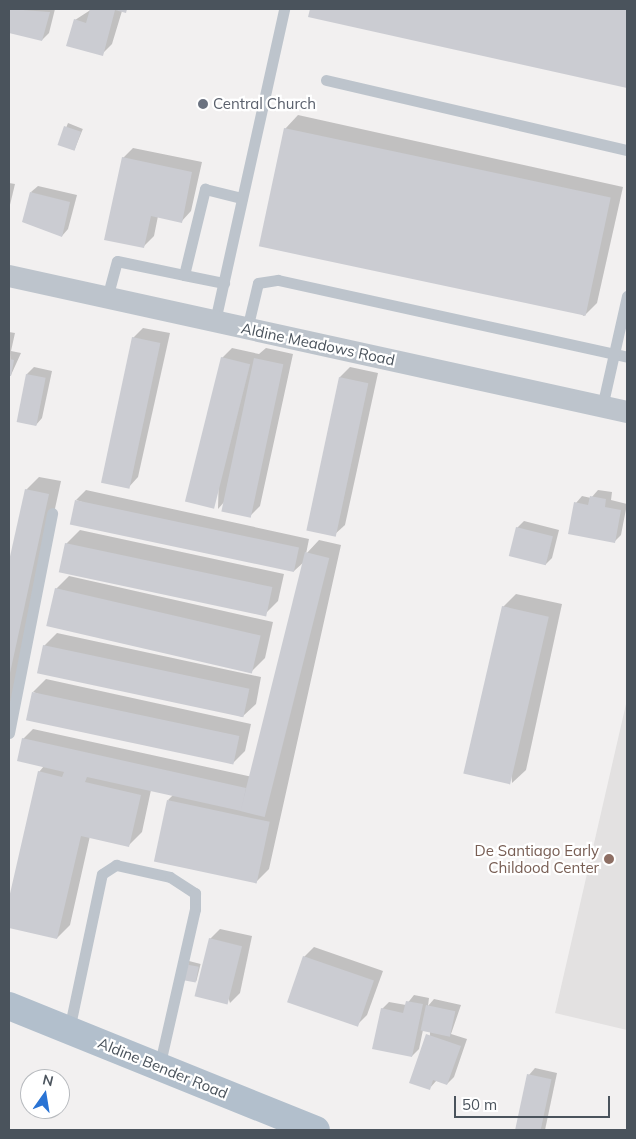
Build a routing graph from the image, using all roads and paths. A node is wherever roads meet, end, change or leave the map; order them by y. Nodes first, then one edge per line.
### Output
1 (284, 9) edge
2 (326, 80) dead end
3 (627, 150) edge
4 (242, 198) junction
5 (184, 275) junction
6 (9, 276) edge
7 (224, 282) junction
8 (627, 296) edge
9 (108, 298) junction
10 (215, 322) junction
11 (247, 329) junction
12 (614, 354) junction
13 (627, 357) edge
14 (602, 407) junction
15 (627, 412) edge
16 (52, 513) dead end
17 (9, 734) edge
18 (9, 1006) edge
19 (69, 1030) junction
20 (159, 1067) junction
21 (316, 1130) edge

1 - 4 lane
2 - 3 lane
4 - 5 lane
4 - 7 lane
5 - 7 lane
5 - 9 lane
6 - 9 street, Aldine Meadows Road
7 - 10 lane
8 - 12 lane
9 - 10 street, Aldine Meadows Road
10 - 11 street, Aldine Meadows Road
11 - 12 lane
11 - 14 street, Aldine Meadows Road
12 - 13 lane
12 - 14 lane
14 - 15 street, Aldine Meadows Road
16 - 17 lane
18 - 19 main road, Aldine Bender Road
19 - 20 main road, Aldine Bender Road
19 - 20 lane
20 - 21 main road, Aldine Bender Road

